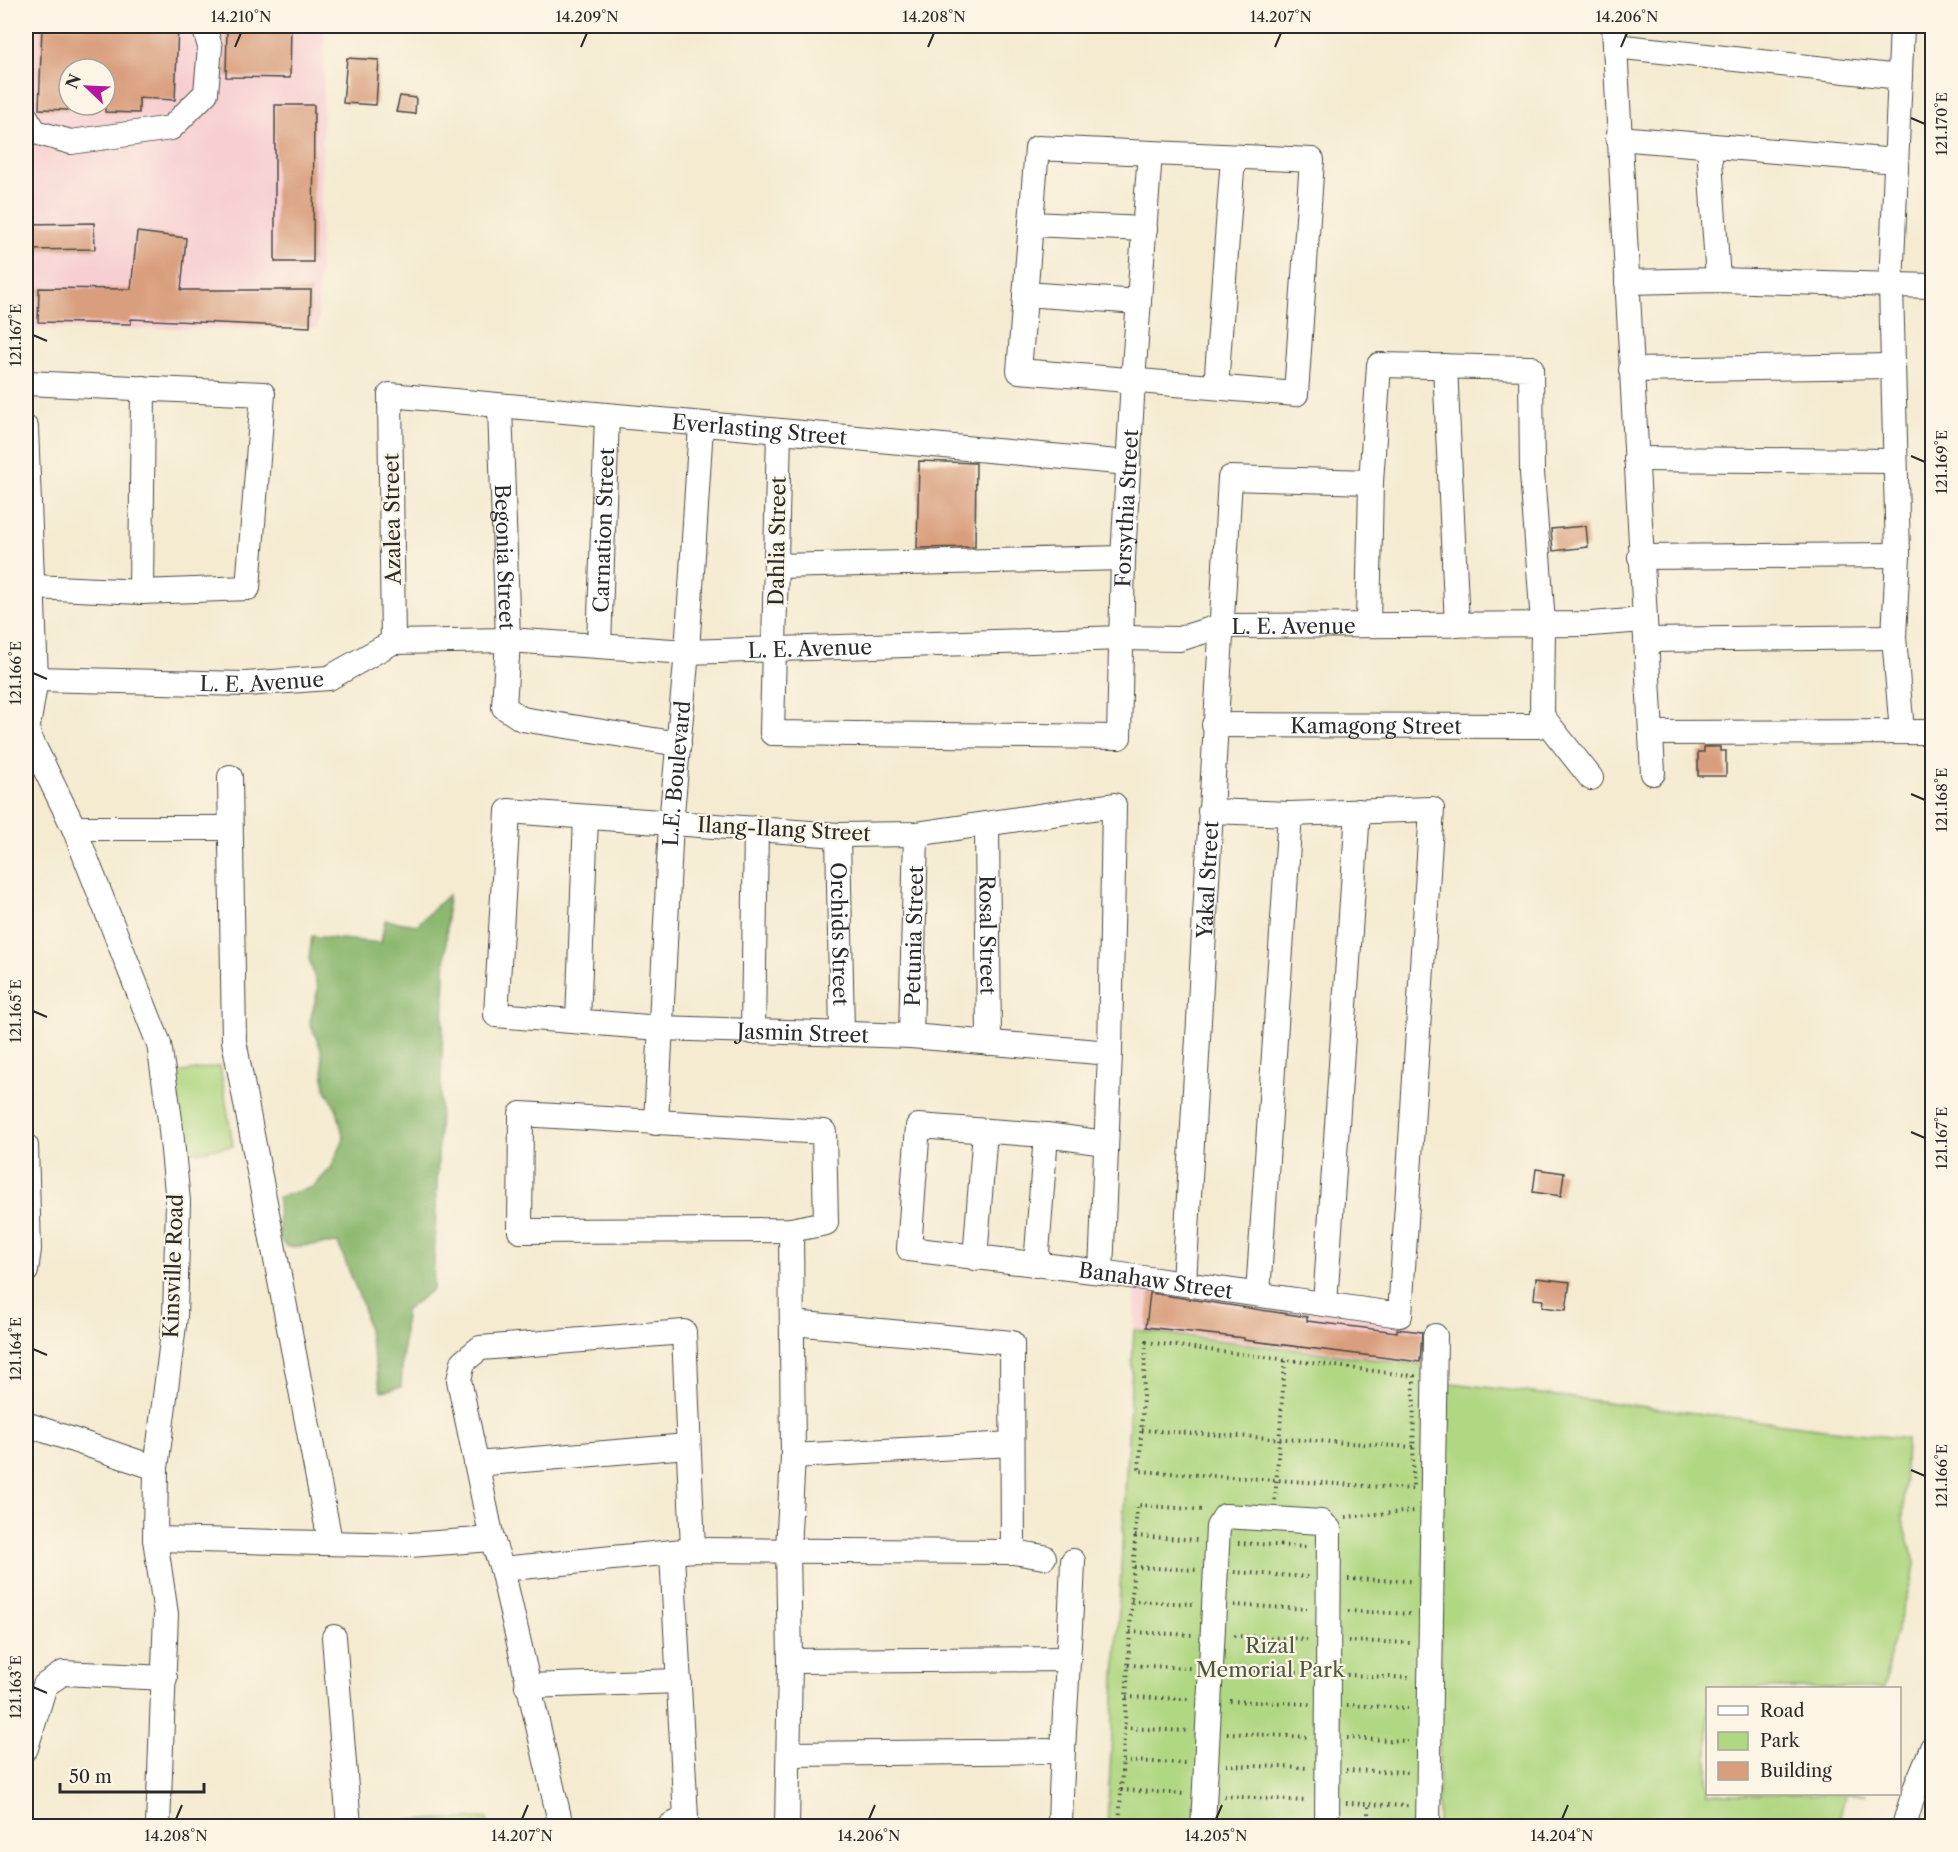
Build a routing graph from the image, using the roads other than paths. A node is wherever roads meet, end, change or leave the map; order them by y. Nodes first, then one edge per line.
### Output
1 (204, 26) edge
2 (1902, 26) edge
3 (1615, 36) edge
4 (1900, 77) junction
5 (26, 117) edge
6 (1618, 138) junction
7 (1709, 146) junction
8 (1150, 153) junction
9 (1233, 157) junction
10 (1896, 161) junction
11 (1031, 224) junction
12 (1145, 229) junction
13 (1718, 280) junction
14 (1627, 282) junction
15 (1891, 286) junction
16 (1932, 286) edge
17 (1025, 294) junction
18 (1139, 302) junction
19 (1445, 366) junction
20 (1893, 366) junction
21 (1631, 370) junction
22 (1132, 380) junction
23 (26, 383) edge
24 (1216, 387) junction
25 (143, 388) junction
26 (390, 395) joint
27 (500, 407) junction
28 (607, 416) junction
29 (702, 425) junction
30 (26, 428) edge
31 (779, 431) junction
32 (1636, 459) junction
33 (1895, 461) junction
34 (1128, 463) junction
35 (1371, 482) junction
36 (1898, 555) junction
37 (1640, 557) junction
38 (1123, 558) junction
39 (776, 566) junction
40 (34, 587) junction
41 (141, 592) junction
42 (1543, 623) junction
43 (1368, 624) junction
44 (1457, 625) junction
45 (1221, 626) junction
46 (1646, 630) junction
47 (1894, 637) junction
48 (1122, 638) junction
49 (508, 640) junction
50 (393, 642) junction
51 (599, 646) junction
52 (775, 650) junction
53 (687, 652) junction
54 (36, 679) junction
55 (1540, 721) junction
56 (1214, 725) junction
57 (26, 732) edge
58 (1902, 732) junction
59 (1932, 732) edge
60 (1651, 733) junction
61 (680, 744) junction
62 (1653, 773) dead end
63 (230, 777) dead end
64 (1591, 778) dead end
65 (1210, 811) junction
66 (1358, 811) junction
67 (1290, 814) junction
68 (586, 817) junction
69 (671, 823) junction
70 (987, 825) junction
71 (74, 828) junction
72 (231, 828) junction
73 (756, 828) junction
74 (916, 834) junction
75 (838, 835) junction
76 (496, 1015) joint
77 (578, 1022) junction
78 (660, 1028) junction
79 (753, 1032) junction
80 (842, 1033) junction
81 (911, 1036) junction
82 (989, 1043) junction
83 (1110, 1053) junction
84 (656, 1123) junction
85 (985, 1131) junction
86 (1046, 1136) junction
87 (1105, 1143) junction
88 (26, 1146) edge
89 (791, 1230) junction
90 (27, 1256) edge
91 (975, 1257) junction
92 (1036, 1265) junction
93 (1101, 1272) junction
94 (1184, 1283) junction
95 (1258, 1294) junction
96 (1325, 1304) junction
97 (793, 1323) junction
98 (1435, 1336) dead end
99 (26, 1424) edge
100 (1012, 1444) junction
101 (687, 1446) junction
102 (793, 1456) junction
103 (476, 1464) junction
104 (156, 1468) junction
105 (155, 1539) junction
106 (492, 1539) junction
107 (330, 1541) junction
108 (788, 1549) junction
109 (682, 1552) junction
110 (1013, 1552) junction
111 (1044, 1557) dead end
112 (1073, 1561) dead end
113 (502, 1569) junction
114 (334, 1637) dead end
115 (1069, 1659) junction
116 (790, 1661) junction
117 (165, 1678) junction
118 (679, 1681) junction
119 (527, 1686) junction
120 (26, 1748) edge
121 (1932, 1748) edge
122 (1061, 1751) junction
123 (789, 1754) junction
124 (158, 1827) edge
125 (349, 1827) edge
126 (561, 1827) edge
127 (670, 1827) edge
128 (787, 1827) edge
129 (1060, 1827) edge
130 (1203, 1827) edge
131 (1327, 1827) edge
132 (1428, 1827) edge
133 (1904, 1827) edge

1 - 5 street
2 - 4 street
3 - 4 street
3 - 6 street
4 - 10 street
6 - 7 street
6 - 14 street
7 - 10 street
7 - 13 street
8 - 9 street
8 - 11 street
8 - 12 street, Forsythia Street
9 - 24 street
9 - 24 street
10 - 15 street
11 - 12 street
11 - 17 street
12 - 18 street, Forsythia Street
13 - 14 street
13 - 15 street
14 - 21 street
15 - 16 street
15 - 20 street
17 - 18 street
17 - 22 street
18 - 22 street, Forsythia Street
19 - 35 street
19 - 42 street
19 - 44 street
20 - 21 street
20 - 33 street
21 - 32 street
22 - 24 street
22 - 34 street, Forsythia Street
23 - 25 street
25 - 41 street
25 - 41 street
26 - 27 street, Everlasting Street
26 - 50 street, Azalea Street
27 - 28 street, Everlasting Street
27 - 49 street, Begonia Street
28 - 29 street, Everlasting Street
28 - 51 street, Carnation Street
29 - 31 street, Everlasting Street
29 - 53 street, L.E. Boulevard
30 - 40 street
31 - 34 street, Everlasting Street
31 - 39 street, Dahlia Street
32 - 33 street
32 - 37 street
33 - 36 street
34 - 38 street, Forsythia Street
35 - 43 street
35 - 45 street, Yakal Street
36 - 37 street
36 - 47 street
37 - 46 street
38 - 39 street
38 - 48 street, Forsythia Street
39 - 52 street, Dahlia Street
40 - 41 street
40 - 54 street
42 - 44 street, L. E. Avenue
42 - 46 street, L. E. Avenue
42 - 55 street
43 - 44 street, L. E. Avenue
43 - 45 street, L. E. Avenue
45 - 48 street, L. E. Avenue
45 - 56 street, Yakal Street
46 - 47 street, L. E. Avenue
46 - 60 street
47 - 58 street
48 - 52 street, L. E. Avenue
48 - 52 street, Forsythia Street
49 - 50 street, L. E. Avenue
49 - 51 street, L. E. Avenue
49 - 61 street, Begonia Street
50 - 54 street, L. E. Avenue
51 - 53 street, L. E. Avenue
52 - 53 street, L. E. Avenue
53 - 61 street, L.E. Boulevard
54 - 57 street
55 - 56 street, Kamagong Street
55 - 64 street
56 - 65 street, Yakal Street
57 - 71 street, Kinsville Road
58 - 59 street
58 - 60 street
60 - 62 street
61 - 69 street, L.E. Boulevard
63 - 72 street
65 - 67 street
65 - 94 street, Yakal Street
66 - 67 street
66 - 96 street
66 - 96 street, Banahaw Street
67 - 95 street
68 - 69 street, Ilang-Ilang Street
68 - 76 street, Ilang-Ilang Street
68 - 77 street
69 - 73 street, Ilang-Ilang Street
69 - 78 street, L.E. Boulevard
70 - 74 street, Ilang-Ilang Street
70 - 82 street, Rosal Street
70 - 83 street, Ilang-Ilang Street
71 - 72 street
71 - 104 street, Kinsville Road
72 - 107 street
73 - 75 street, Ilang-Ilang Street
73 - 79 street
74 - 75 street, Ilang-Ilang Street
74 - 81 street, Petunia Street
75 - 80 street, Orchids Street
76 - 77 street, Jasmin Street
77 - 78 street, Jasmin Street
78 - 79 street, Jasmin Street
78 - 84 street, L.E. Boulevard
79 - 80 street, Jasmin Street
80 - 81 street, Jasmin Street
81 - 82 street, Jasmin Street
82 - 83 street, Jasmin Street
83 - 87 street
84 - 89 street
84 - 89 street
85 - 86 street
85 - 91 street
85 - 91 street, Banahaw Street
86 - 87 street
86 - 92 street
87 - 93 street
88 - 90 street
89 - 97 street
91 - 92 street, Banahaw Street
92 - 93 street, Banahaw Street
93 - 94 street, Banahaw Street
94 - 95 street, Banahaw Street
95 - 96 street, Banahaw Street
97 - 100 street
97 - 102 street
98 - 132 street
99 - 104 street
100 - 102 street
100 - 110 street
101 - 103 street
101 - 103 street
101 - 109 street
102 - 108 street
103 - 106 street
104 - 105 street, Kinsville Road
105 - 107 street
105 - 117 street, Kinsville Road
106 - 107 street
106 - 113 street
108 - 109 street
108 - 110 street
108 - 116 street
109 - 113 street
109 - 118 street
110 - 111 street
112 - 115 street
113 - 119 street
114 - 125 street
115 - 116 street
115 - 122 street
116 - 123 street
117 - 120 street
117 - 124 street, Kinsville Road
118 - 119 street
118 - 127 street
119 - 126 street
121 - 133 street
122 - 123 street
122 - 129 street
123 - 128 street
130 - 131 street

